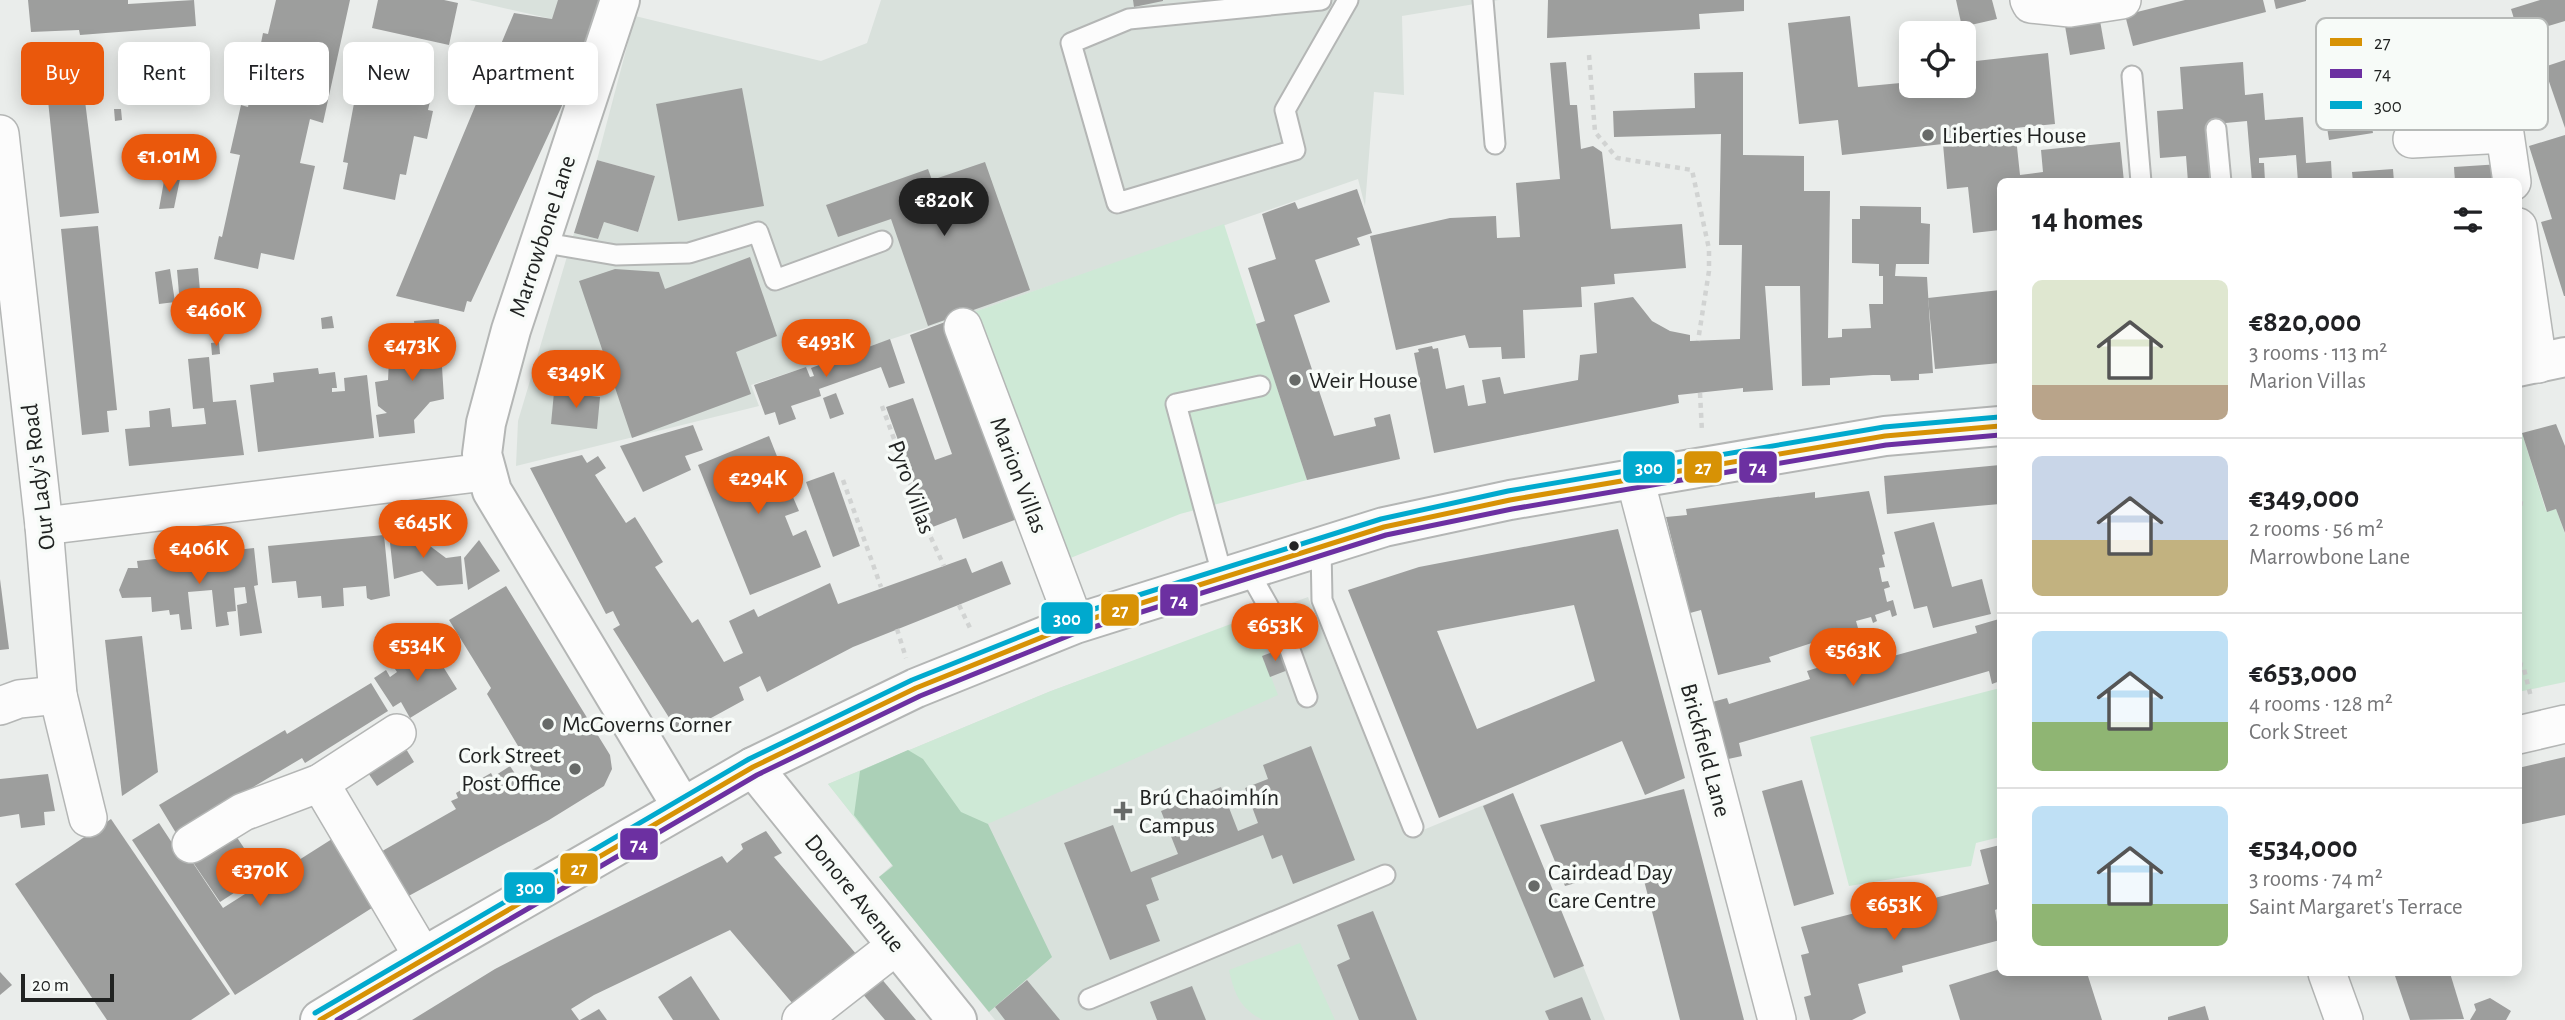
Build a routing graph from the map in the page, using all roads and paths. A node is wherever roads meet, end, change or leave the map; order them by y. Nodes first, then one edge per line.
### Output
1 (620, 0) edge
2 (1321, 0) edge
3 (1348, 0) edge
4 (1483, 0) edge
5 (2029, 0) edge
6 (2122, 0) edge
7 (1589, 55) dead end
8 (2132, 76) dead end
9 (2216, 129) dead end
10 (0, 134) edge
11 (2412, 139) dead end
12 (1495, 144) dead end
13 (2141, 178) edge
14 (2221, 178) edge
15 (2511, 178) edge
16 (882, 241) dead end
17 (540, 242) junction
18 (2522, 252) edge
19 (10, 323) edge
20 (963, 327) dead end
21 (1698, 341) dead end
22 (2540, 363) edge
23 (1259, 386) dead end
24 (882, 406) dead end
25 (1997, 426) edge
26 (485, 472) junction
27 (1635, 479) junction
28 (843, 480) dead end
29 (44, 526) junction
30 (1321, 547) junction
31 (944, 566) dead end
32 (1236, 574) junction
33 (881, 587) dead end
34 (1075, 624) junction
35 (58, 695) junction
36 (1307, 697) dead end
37 (0, 706) edge
38 (2565, 724) edge
39 (397, 733) dead end
40 (2522, 734) edge
41 (752, 767) junction
42 (320, 783) junction
43 (682, 807) junction
44 (88, 818) dead end
45 (1413, 827) dead end
46 (191, 844) dead end
47 (1385, 875) dead end
48 (897, 945) junction
49 (423, 957) junction
50 (2328, 976) edge
51 (1089, 999) dead end
52 (320, 1020) edge
53 (801, 1020) edge
54 (957, 1020) edge
55 (1777, 1020) edge
56 (2344, 1020) edge

1 - 17 main road, Marrowbone Lane
2 - 3 lane
4 - 12 lane
5 - 6 street
7 - 21 path
8 - 13 lane
9 - 14 lane
10 - 19 street, Our Lady's Road
11 - 15 street
16 - 17 lane
17 - 26 main road, Marrowbone Lane
18 - 22 street
19 - 29 street, Our Lady's Road
20 - 34 street, Marion Villas
23 - 32 lane
24 - 31 path, Pyro Villas
25 - 27 main road
26 - 29 street
26 - 43 main road, Marrowbone Lane
27 - 30 main road
27 - 55 street, Brickfield Lane
28 - 33 path
29 - 35 street, Our Lady's Road
30 - 32 main road
30 - 45 lane
32 - 34 main road
32 - 36 lane
34 - 41 main road
35 - 37 street
35 - 44 street, Our Lady's Road
38 - 40 street
39 - 42 street
41 - 43 main road
41 - 48 main road, Donore Avenue
42 - 46 street
42 - 49 street
43 - 49 main road
47 - 51 lane
48 - 53 street
48 - 54 main road, Donore Avenue
49 - 52 main road
50 - 56 street

